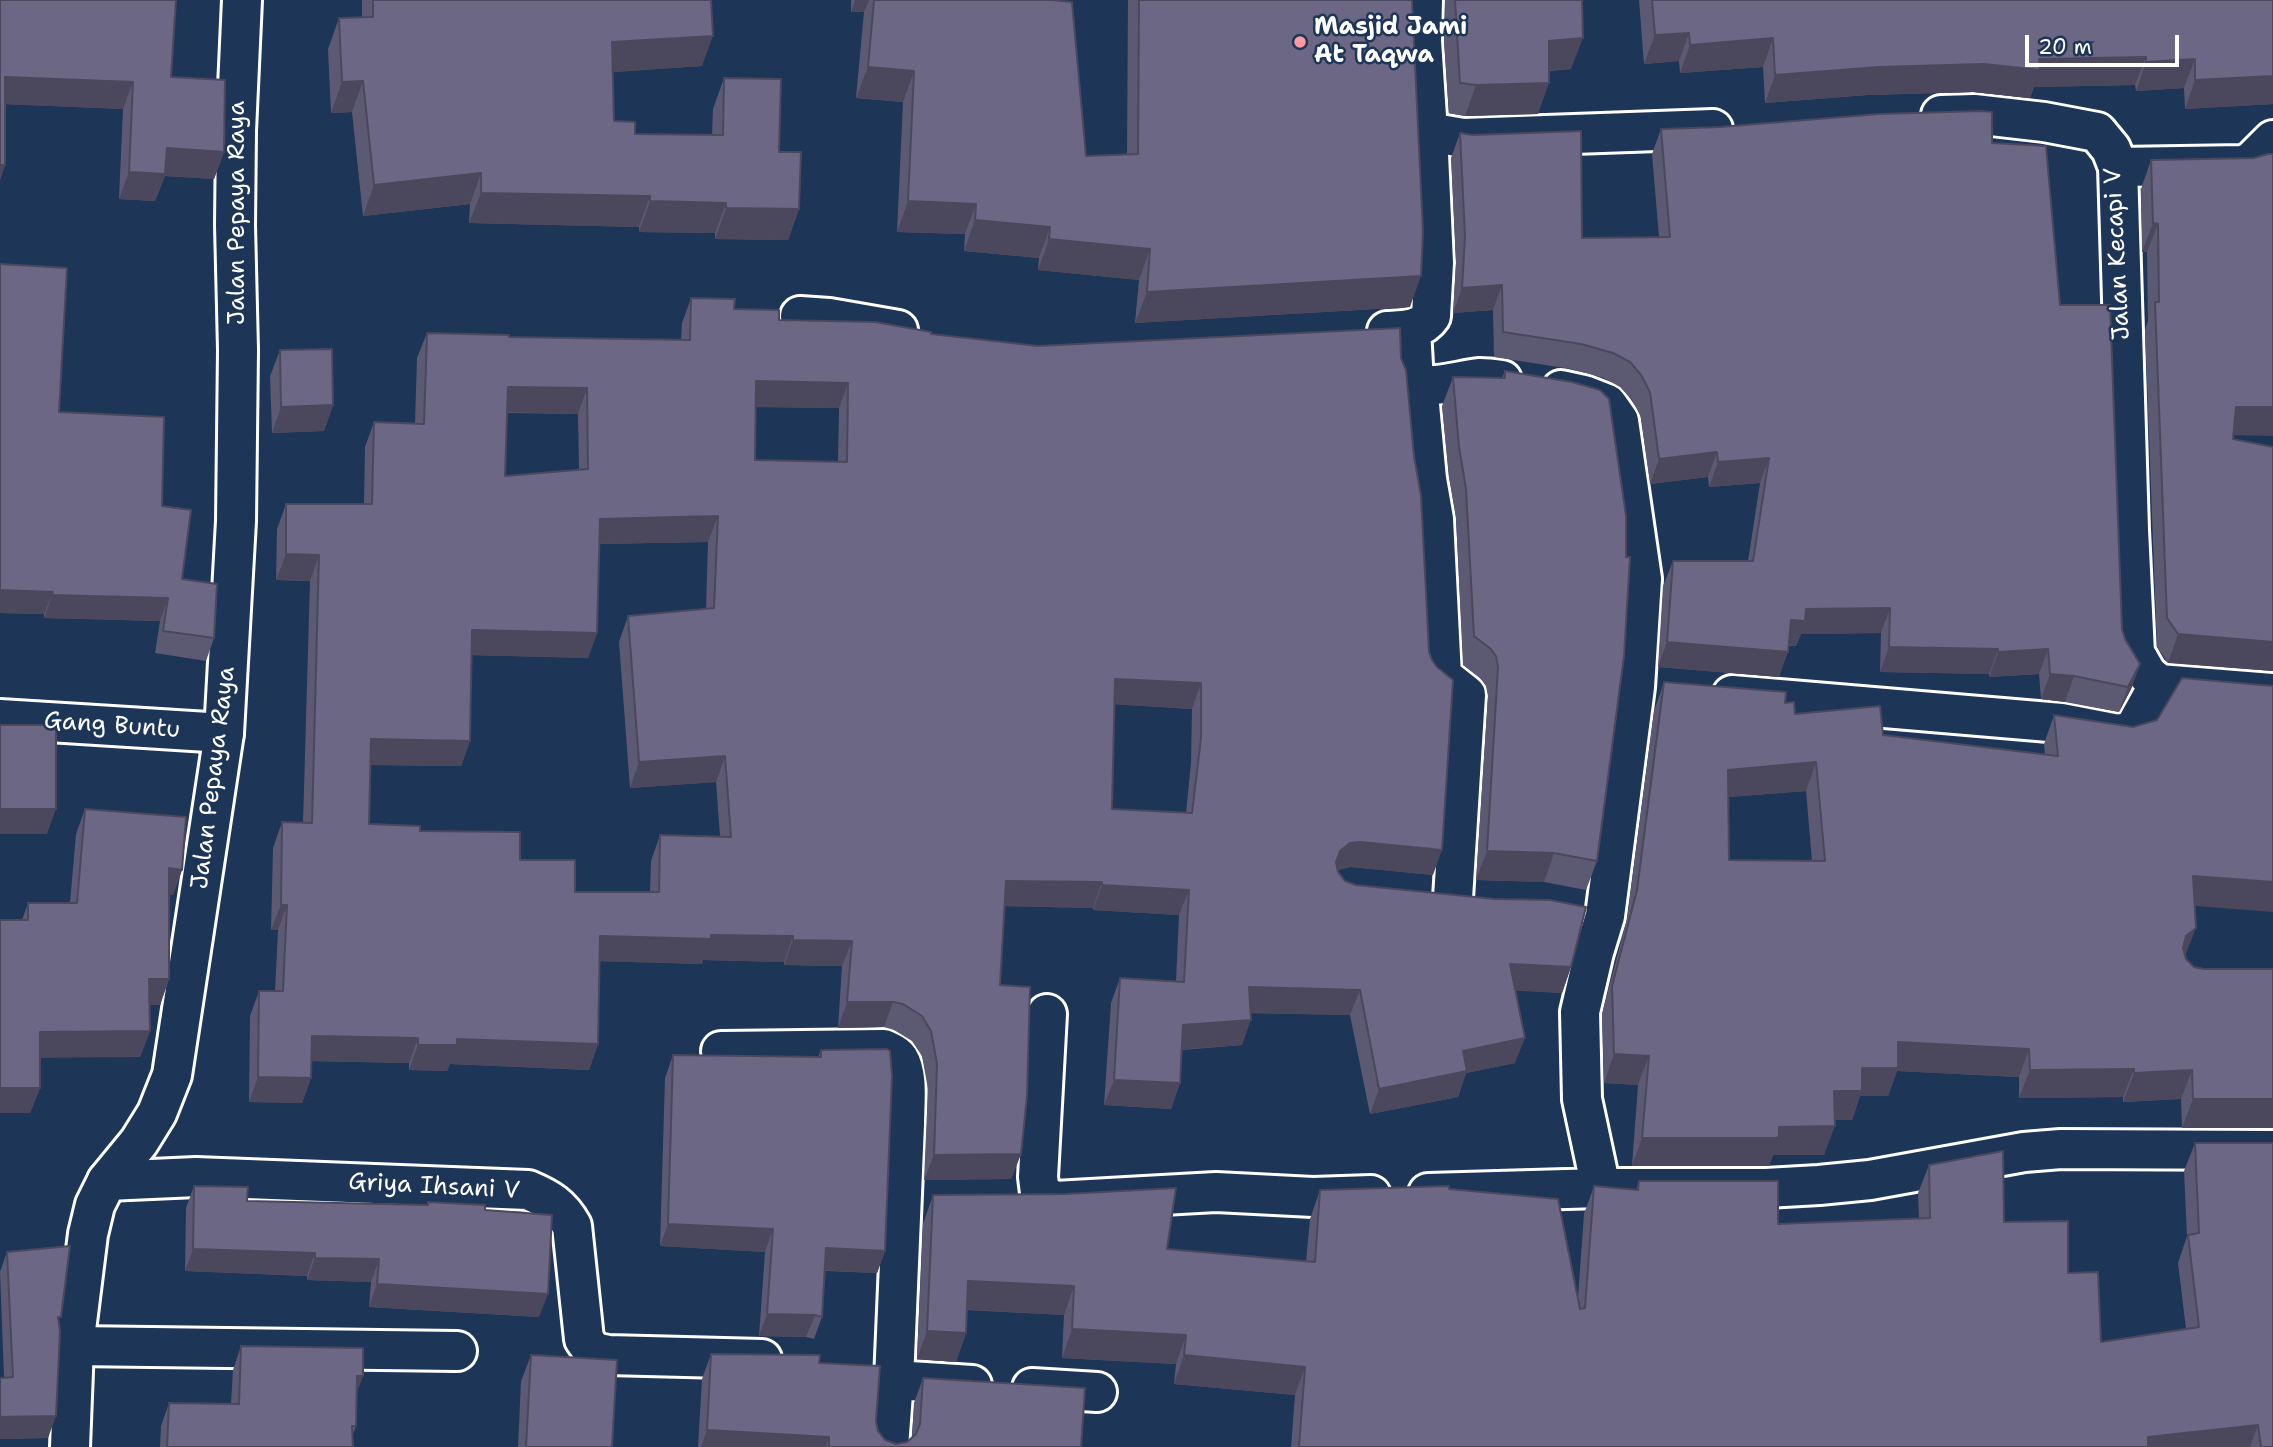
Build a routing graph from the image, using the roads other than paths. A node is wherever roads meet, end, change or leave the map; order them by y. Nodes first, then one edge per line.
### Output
1 (242, 0) edge
2 (1423, 0) edge
3 (1909, 116) edge
4 (1749, 126) edge
5 (1428, 131) junction
6 (2273, 140) edge
7 (2118, 167) junction
8 (800, 316) dead end
9 (1411, 330) junction
10 (1357, 333) edge
11 (933, 337) edge
12 (1418, 384) junction
13 (2159, 684) junction
14 (1704, 692) edge
15 (2273, 693) edge
16 (0, 719) edge
17 (224, 733) junction
18 (1414, 895) edge
19 (1047, 1014) dead end
20 (721, 1051) dead end
21 (2273, 1150) edge
22 (107, 1181) junction
23 (1601, 1188) junction
24 (1004, 1201) edge
25 (1055, 1201) junction
26 (900, 1202) junction
27 (939, 1202) edge
28 (74, 1346) junction
29 (457, 1351) dead end
30 (793, 1359) edge
31 (894, 1380) junction
32 (1097, 1392) dead end
33 (69, 1447) edge
34 (889, 1447) edge

1 - 17 street, Jalan Pepaya Raya
2 - 5 street
3 - 7 street, Jalan Kecapi V
4 - 5 street
5 - 9 street
6 - 7 street
7 - 13 street, Jalan Kecapi V
8 - 11 street
9 - 10 street
9 - 12 street
12 - 18 street
12 - 23 street
13 - 14 street
13 - 15 street
16 - 17 street, Gang Buntu
17 - 22 street, Jalan Pepaya Raya
19 - 25 street
20 - 26 street
21 - 23 street
22 - 28 street, Jalan Pepaya Raya
22 - 30 street, Griya Ihsani V
23 - 25 street
24 - 25 street
26 - 27 street
26 - 31 street
28 - 29 street
28 - 33 street, Jalan Pepaya Raya
31 - 32 street
31 - 34 street

